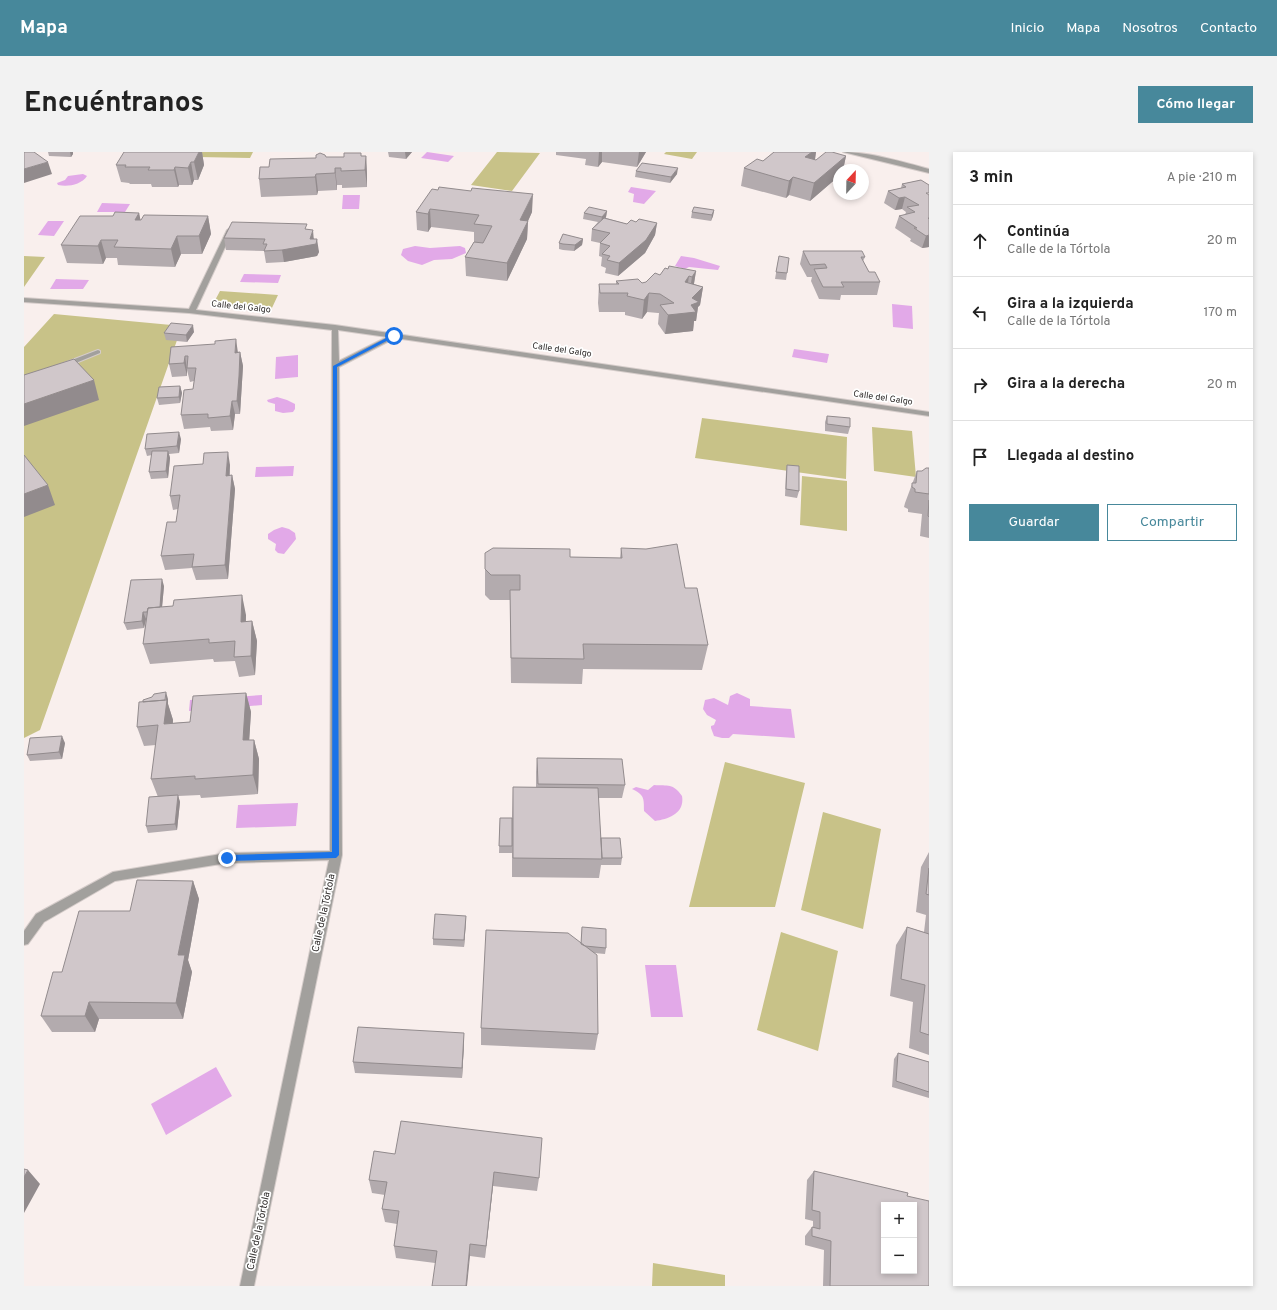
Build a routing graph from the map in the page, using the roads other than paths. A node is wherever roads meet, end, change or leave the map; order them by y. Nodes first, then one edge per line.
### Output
1 (846, 152) edge
2 (929, 172) edge
3 (233, 224) edge
4 (24, 300) edge
5 (192, 311) junction
6 (335, 327) junction
7 (394, 336) junction
8 (98, 352) dead end
9 (335, 366) junction
10 (54, 369) edge
11 (929, 414) edge
12 (336, 855) junction
13 (24, 940) edge
14 (247, 1286) edge

1 - 2 street
3 - 5 street, Calle del Galgo
4 - 5 street, Calle del Galgo
5 - 6 street, Calle del Galgo
6 - 7 street, Calle del Galgo
6 - 9 street, Calle de la Tórtola
7 - 9 street
7 - 11 street, Calle del Galgo
8 - 10 street
9 - 12 street, Calle de la Tórtola
12 - 13 street
12 - 14 street, Calle de la Tórtola

